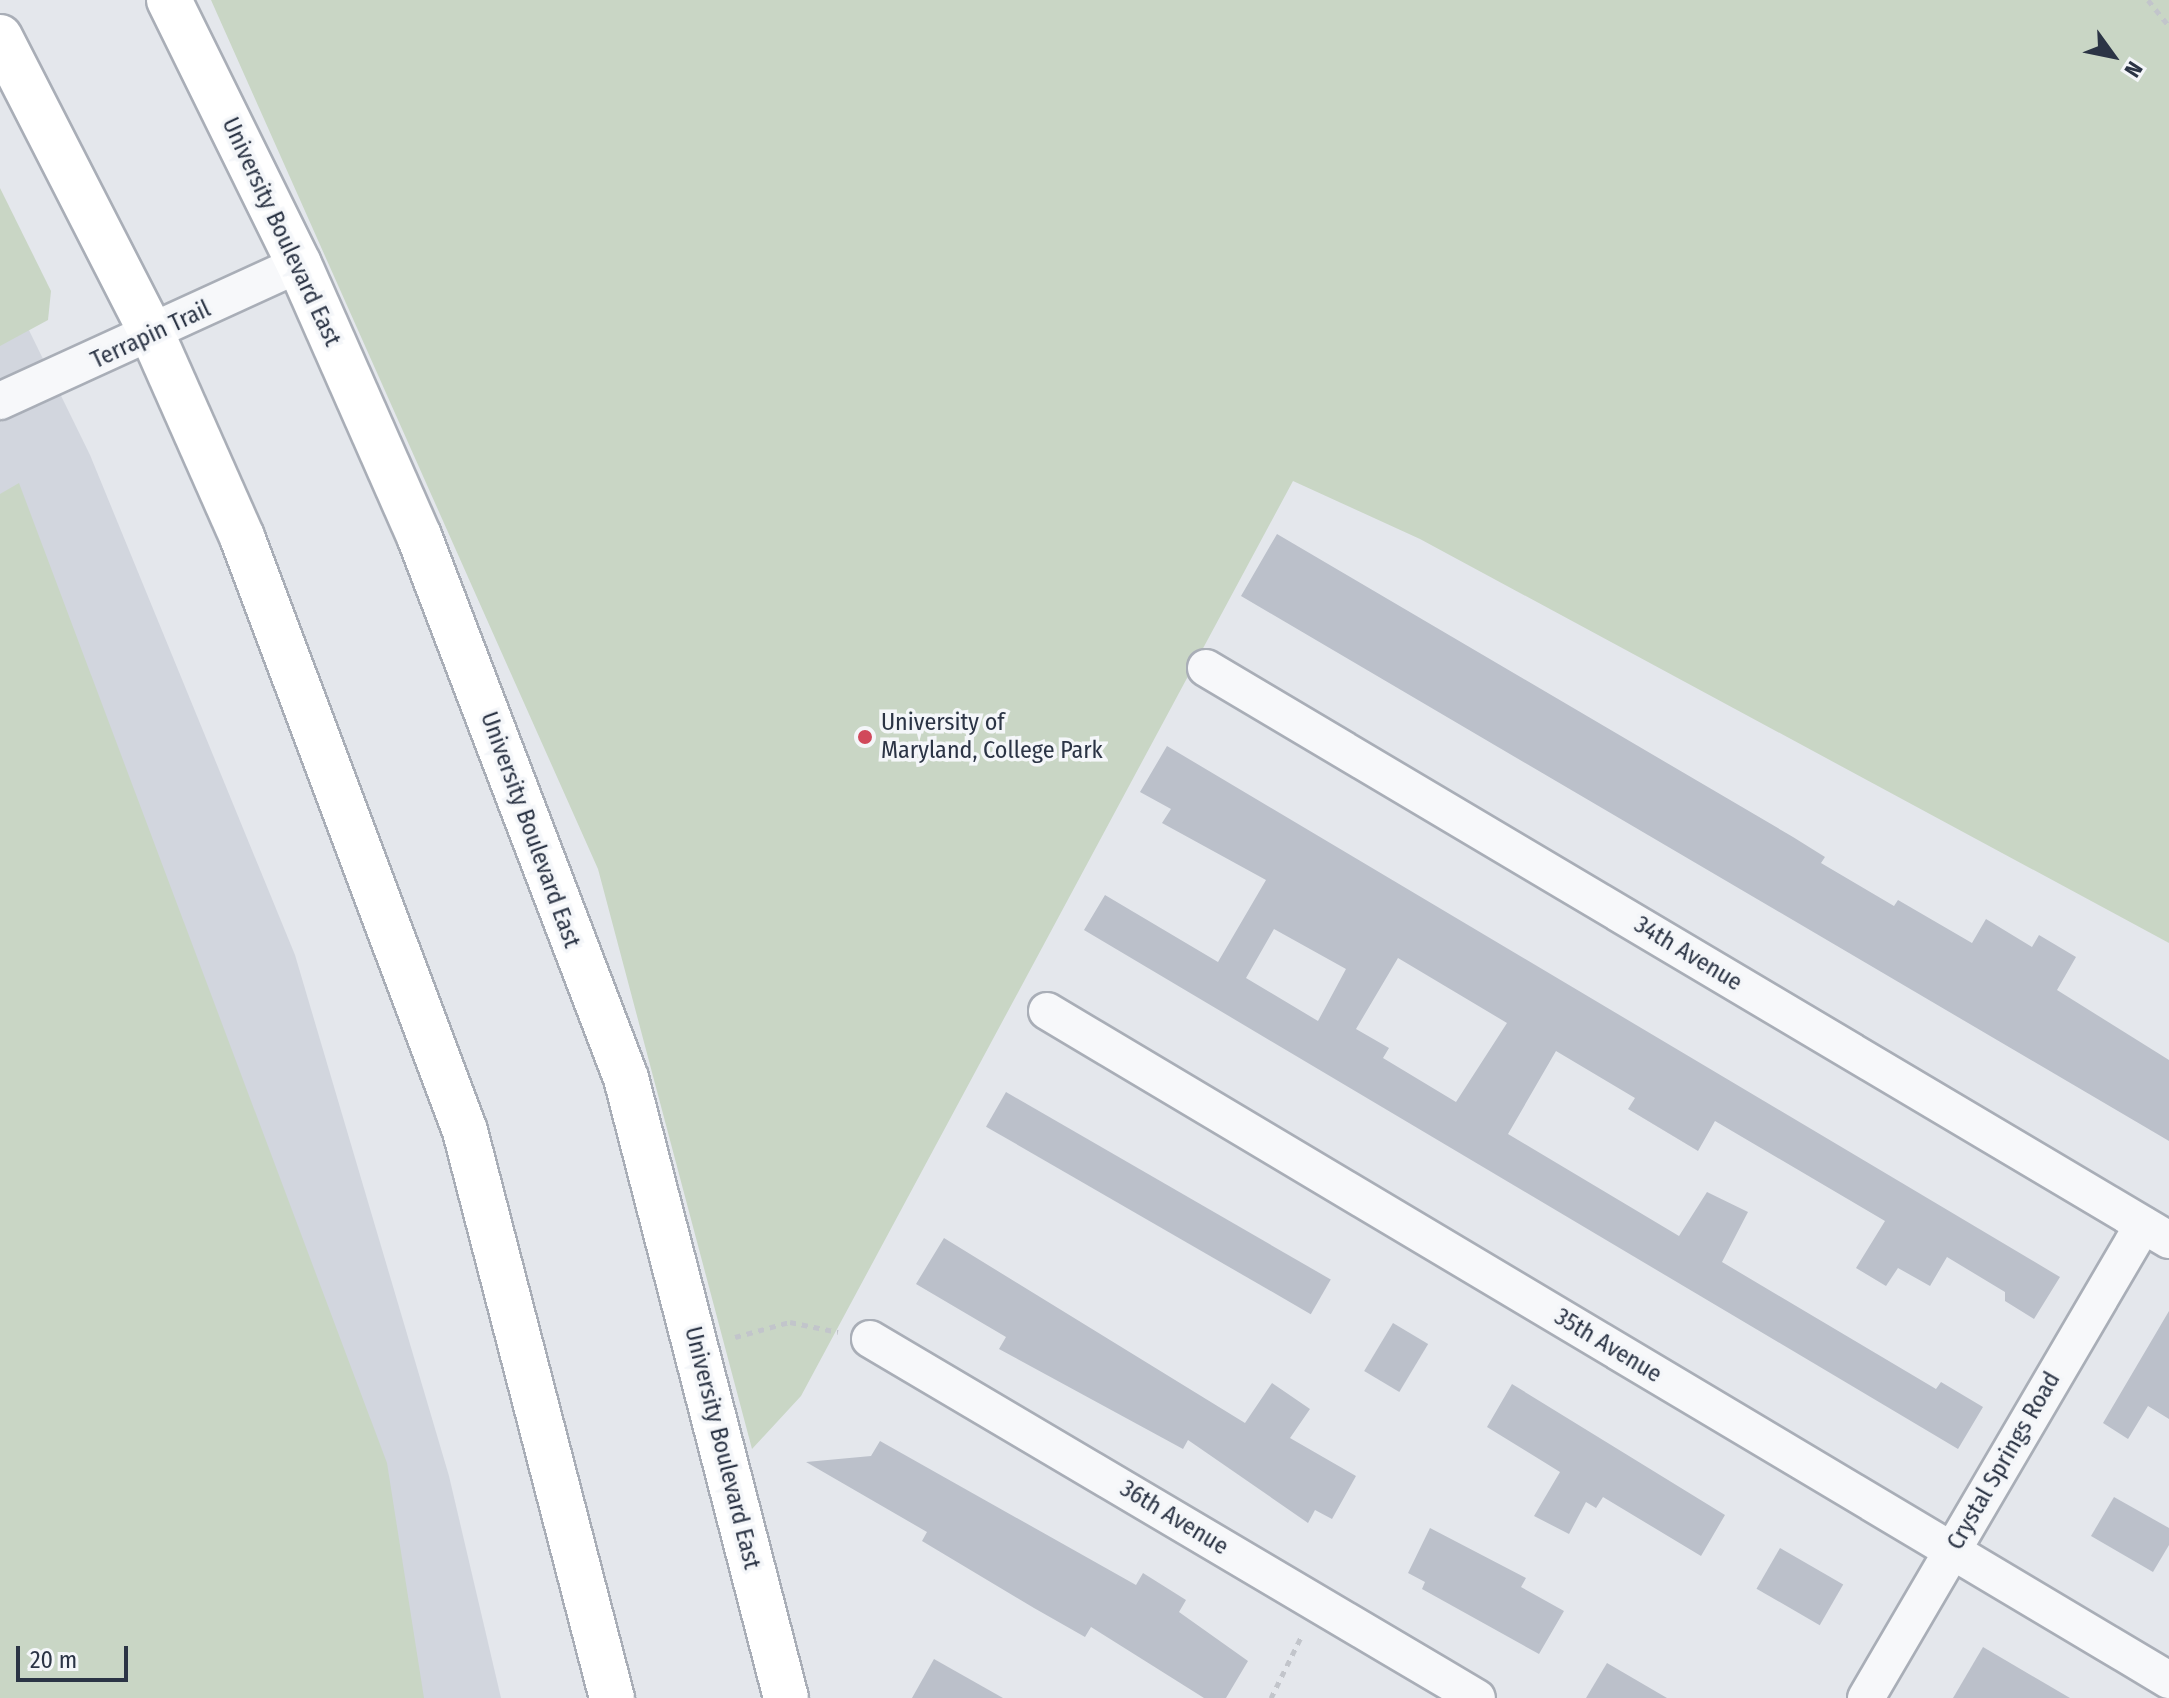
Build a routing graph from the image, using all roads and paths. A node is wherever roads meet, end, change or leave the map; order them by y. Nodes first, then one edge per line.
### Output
1 (169, 0) edge
2 (2148, 0) edge
3 (2169, 26) edge
4 (0, 37) edge
5 (299, 264) junction
6 (153, 336) junction
7 (0, 401) edge
8 (1206, 668) dead end
9 (1047, 1011) dead end
10 (2156, 1233) edge
11 (870, 1339) joint
12 (698, 1346) junction
13 (1952, 1551) junction
14 (1318, 1604) junction
15 (2169, 1680) edge
16 (612, 1698) edge
17 (786, 1698) edge
18 (1271, 1698) edge
19 (1477, 1698) edge
20 (1866, 1698) edge

1 - 5 main road, University Boulevard East
2 - 3 path
4 - 6 main road
5 - 6 street, Terrapin Trail
5 - 12 main road, University Boulevard East
6 - 7 street, Terrapin Trail
6 - 16 main road
8 - 10 street, 34th Avenue
9 - 13 street, 35th Avenue
10 - 13 street, Crystal Springs Road
11 - 12 path
11 - 14 street, 36th Avenue
12 - 17 main road, University Boulevard East
13 - 15 street, 35th Avenue
13 - 20 street, Crystal Springs Road
14 - 18 path
14 - 19 street, 36th Avenue

